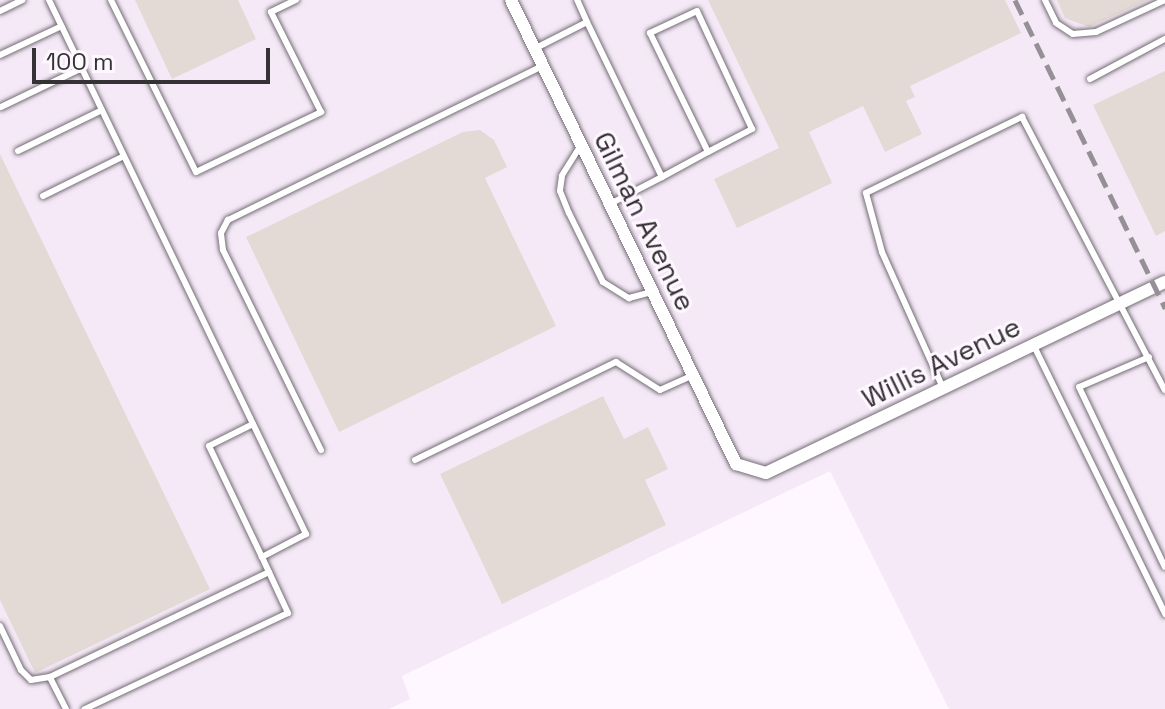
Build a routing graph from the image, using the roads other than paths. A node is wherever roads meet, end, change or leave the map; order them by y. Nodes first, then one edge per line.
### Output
1 (23, 0) edge
2 (49, 0) edge
3 (111, 0) edge
4 (296, 0) edge
5 (511, 0) edge
6 (577, 0) edge
7 (1045, 0) edge
8 (1165, 0) edge
9 (0, 11) edge
10 (587, 22) junction
11 (62, 26) junction
12 (1165, 39) edge
13 (534, 49) junction
14 (0, 55) edge
15 (543, 66) junction
16 (82, 68) junction
17 (1090, 79) dead end
18 (1, 107) edge
19 (102, 110) junction
20 (581, 145) junction
21 (18, 151) dead end
22 (708, 152) junction
23 (124, 156) junction
24 (662, 177) junction
25 (43, 196) dead end
26 (610, 204) junction
27 (1165, 282) edge
28 (652, 292) junction
29 (1119, 304) junction
30 (1033, 344) junction
31 (1149, 357) junction
32 (693, 375) junction
33 (943, 388) junction
34 (1165, 390) edge
35 (253, 424) junction
36 (321, 450) dead end
37 (415, 460) dead end
38 (736, 464) joint
39 (262, 557) junction
40 (1165, 567) edge
41 (269, 572) junction
42 (1165, 614) edge
43 (0, 626) edge
44 (50, 677) junction
45 (66, 709) edge
46 (85, 709) edge

1 - 9 lane
2 - 11 lane
3 - 4 lane
5 - 13 street, Gilman Avenue
6 - 10 lane
7 - 8 lane
10 - 13 lane
10 - 24 lane
11 - 14 lane
11 - 16 lane
12 - 17 lane
13 - 15 street, Gilman Avenue
15 - 20 street, Gilman Avenue
15 - 36 lane
16 - 18 lane
16 - 19 lane
19 - 21 lane
19 - 23 lane
20 - 26 street, Gilman Avenue
20 - 28 lane
22 - 22 lane
22 - 24 lane
23 - 25 lane
23 - 35 lane
24 - 26 lane
26 - 28 street, Gilman Avenue
27 - 29 street, Willis Avenue
28 - 32 street, Gilman Avenue
29 - 30 street, Willis Avenue
29 - 31 lane
29 - 33 lane
30 - 33 street, Willis Avenue
30 - 42 lane
31 - 34 lane
31 - 40 lane
32 - 37 lane
32 - 38 street, Gilman Avenue
33 - 38 street, Willis Avenue
35 - 39 lane
35 - 39 lane
39 - 41 lane
41 - 44 lane
41 - 46 lane
43 - 44 lane
44 - 45 lane

